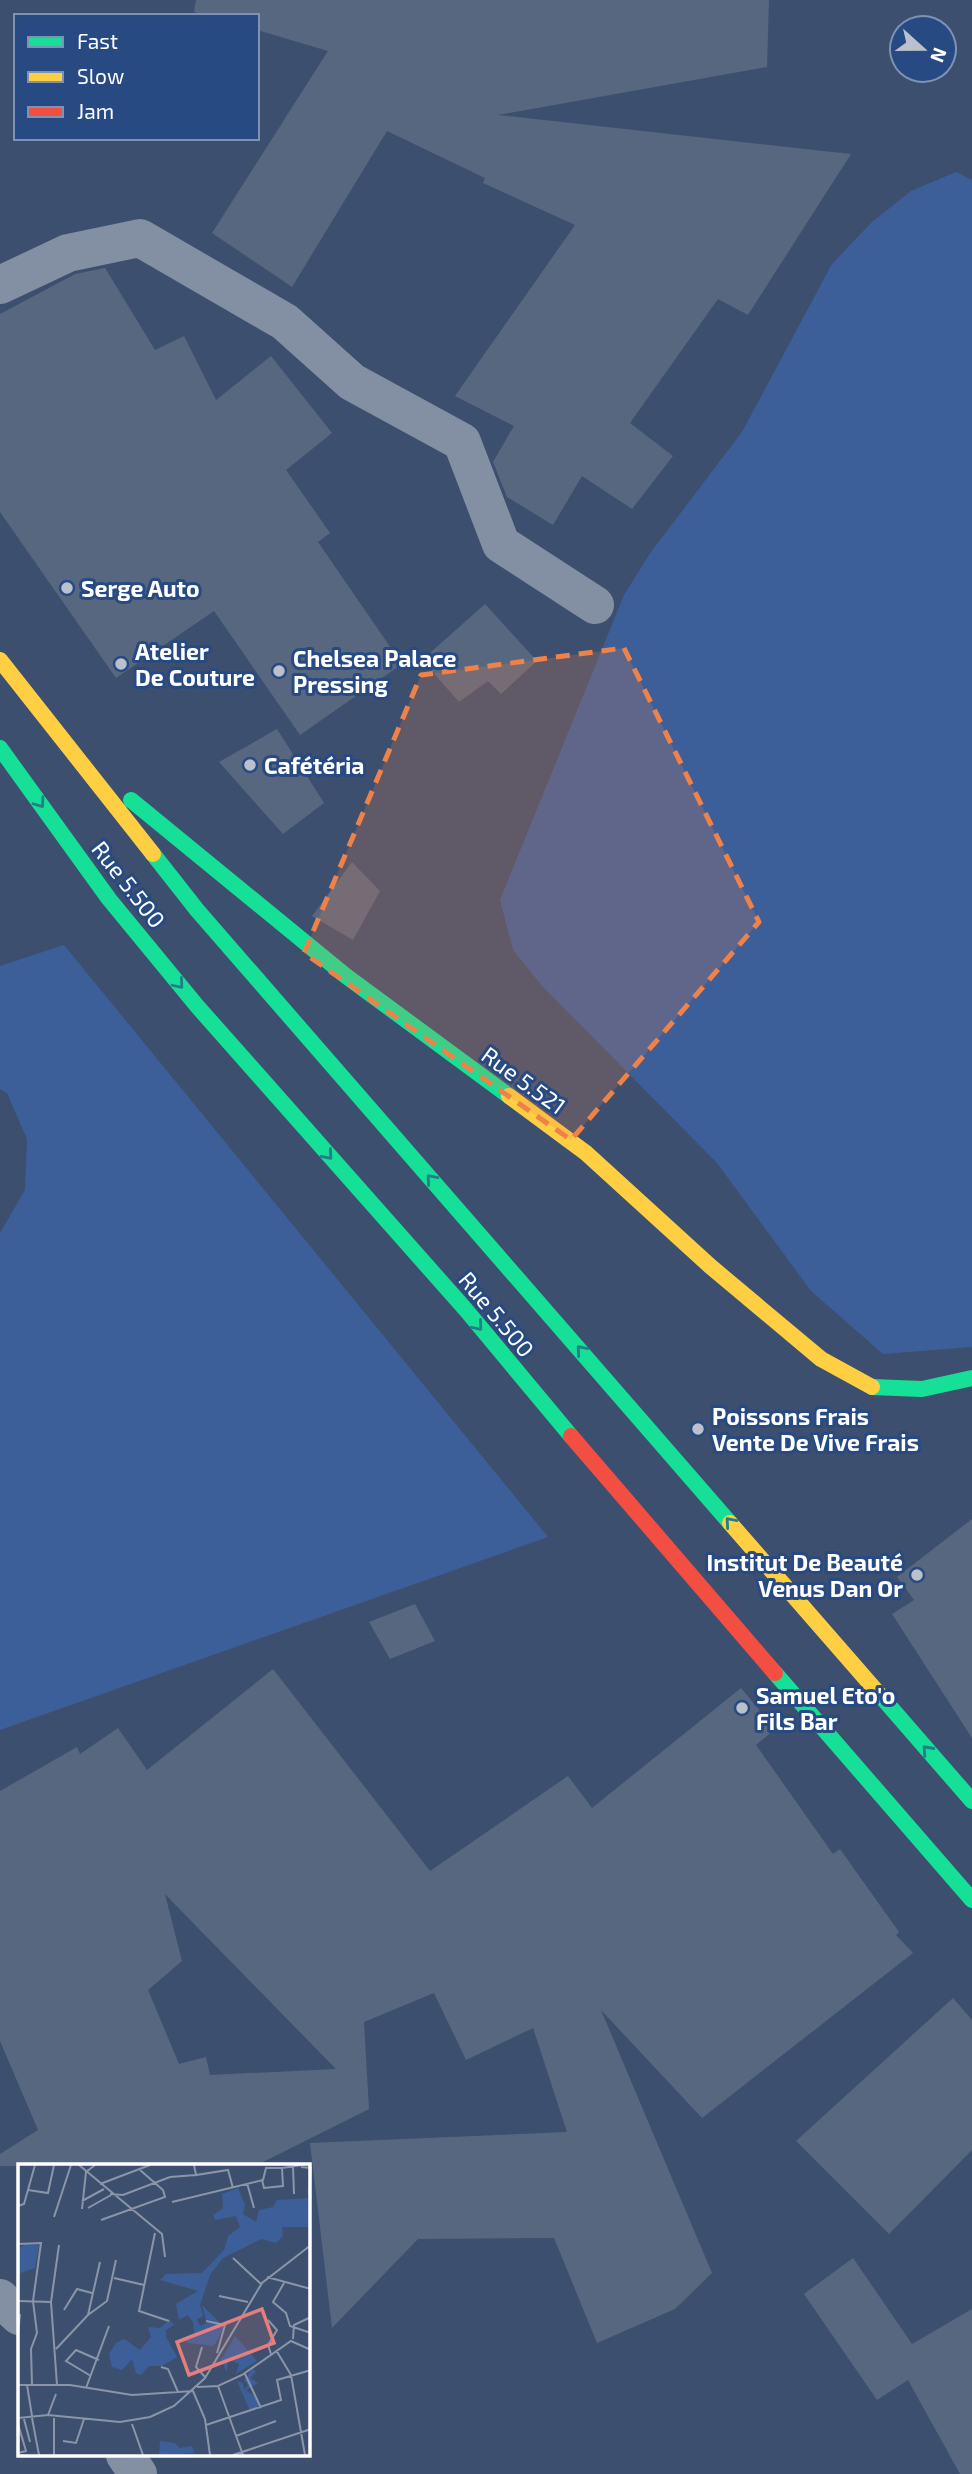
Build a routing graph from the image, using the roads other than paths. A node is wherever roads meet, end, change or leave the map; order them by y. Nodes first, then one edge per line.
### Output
1 (0, 285) edge
2 (595, 605) dead end
3 (0, 660) edge
4 (68, 747) junction
5 (0, 748) edge
6 (972, 1378) edge
7 (972, 1801) edge
8 (972, 1899) edge
9 (0, 2298) edge
10 (18, 2315) edge
11 (126, 2456) edge
12 (138, 2474) edge

1 - 2 street
3 - 4 main road, Rue 5.500
4 - 6 main road, Rue 5.521
7 -> 4 main road, Rue 5.500
5 -> 8 main road, Rue 5.500
9 - 10 street
11 - 12 street

